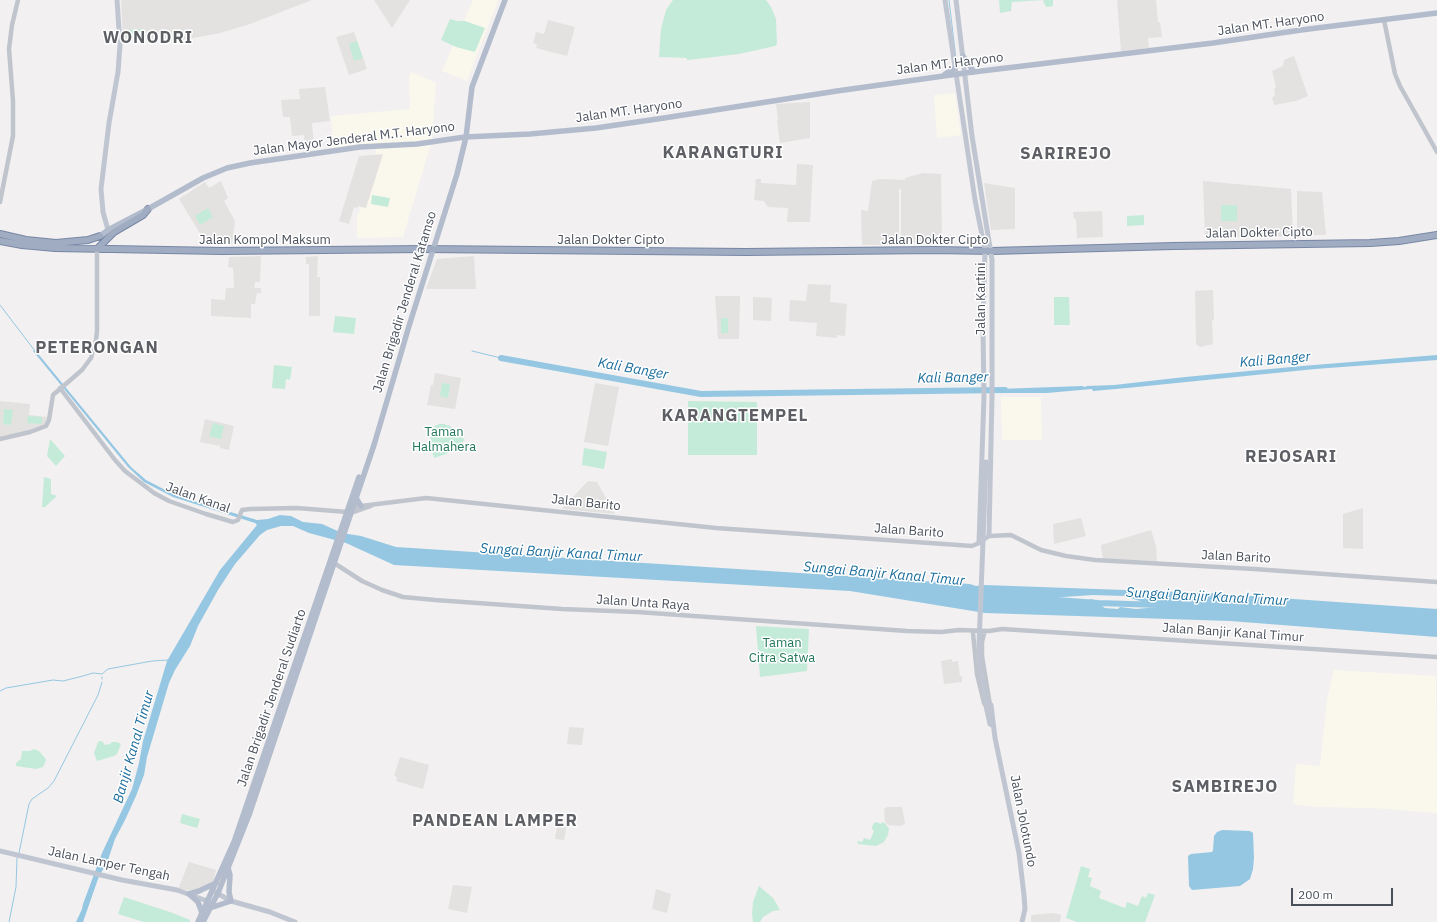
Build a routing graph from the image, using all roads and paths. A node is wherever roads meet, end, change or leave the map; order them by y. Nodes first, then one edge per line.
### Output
1 (18, 0) edge
2 (117, 0) edge
3 (505, 0) edge
4 (945, 0) edge
5 (956, 0) edge
6 (1437, 13) edge
7 (1384, 20) junction
8 (962, 56) junction
9 (956, 71) junction
10 (974, 72) junction
11 (965, 73) junction
12 (466, 137) junction
13 (1437, 152) edge
14 (0, 202) edge
15 (148, 210) junction
16 (108, 230) junction
17 (0, 234) edge
18 (1437, 235) edge
19 (103, 238) junction
20 (0, 241) edge
21 (76, 242) junction
22 (97, 249) junction
23 (107, 249) junction
24 (433, 250) junction
25 (988, 251) junction
26 (61, 387) junction
27 (384, 405) junction
28 (0, 439) edge
29 (983, 455) junction
30 (990, 455) junction
31 (986, 461) junction
32 (356, 498) junction
33 (373, 505) junction
34 (361, 506) junction
35 (353, 507) junction
36 (349, 513) junction
37 (347, 519) joint
38 (989, 536) junction
39 (979, 543) junction
40 (335, 554) junction
41 (334, 563) junction
42 (1437, 582) edge
43 (972, 632) junction
44 (987, 632) junction
45 (1437, 657) edge
46 (988, 704) junction
47 (273, 738) junction
48 (0, 851) edge
49 (228, 868) junction
50 (216, 883) junction
51 (215, 892) junction
52 (189, 894) junction
53 (231, 901) junction
54 (210, 904) junction
55 (202, 913) junction
56 (198, 922) edge
57 (203, 922) edge
58 (295, 922) edge
59 (1022, 922) edge

1 - 14 street
2 - 16 main road
3 - 12 main road, Jalan Brigadir Jenderal Katamso
4 - 9 main road, Jalan Kartini
5 - 8 main road, Jalan Kartini
6 - 7 main road, Jalan MT. Haryono
7 - 10 main road, Jalan MT. Haryono
7 - 13 street
8 - 10 main road
8 - 11 main road, Jalan Kartini
9 - 11 main road, Jalan MT. Haryono
9 - 12 main road, Jalan MT. Haryono
9 - 25 main road, Jalan Kartini
10 - 11 main road, Jalan MT. Haryono
11 - 25 main road, Jalan Kartini
12 - 15 main road, Jalan Mayor Jenderal M.T. Haryono
12 - 24 main road, Jalan Brigadir Jenderal Katamso
15 - 16 main road, Jalan Mayor Jenderal M.T. Haryono
15 - 19 highway
16 - 19 main road, Jalan Mayor Jenderal M.T. Haryono
17 - 21 highway, Jalan Mayor Jenderal M.T. Haryono
18 - 25 highway, Jalan Dokter Cipto
19 - 21 highway, Jalan Mayor Jenderal M.T. Haryono
19 - 22 highway
19 - 23 highway
20 - 22 highway
21 - 22 highway
22 - 23 highway, Jalan Kompol Maksum
22 - 26 street
23 - 24 highway, Jalan Kompol Maksum
24 - 25 highway, Jalan Dokter Cipto
24 - 27 main road, Jalan Brigadir Jenderal Katamso
25 - 29 main road, Jalan Kartini
25 - 30 main road, Jalan Kartini
26 - 28 street
26 - 36 street, Jalan Kanal
27 - 32 main road, Jalan Brigadir Jenderal Katamso
27 - 36 main road, Jalan Brigadir Jenderal Katamso
29 - 31 main road, Jalan Kartini
29 - 39 main road, Jalan Kartini
30 - 31 main road
30 - 38 main road, Jalan Kartini
31 - 46 main road, Jalan Kartini, bridge
32 - 34 main road
32 - 35 main road, Jalan Brigadir Jenderal Katamso
33 - 34 street
33 - 36 street
33 - 39 street, Jalan Barito
34 - 35 street
35 - 36 main road, Jalan Brigadir Jenderal Katamso
36 - 37 main road, Jalan Brigadir Jenderal Katamso
37 - 40 main road, Jalan Brigadir Jenderal Sudiarto
38 - 39 street, Jalan Barito
38 - 42 street, Jalan Barito
40 - 41 main road, Jalan Brigadir Jenderal Sudiarto
40 - 47 main road, Jalan Brigadir Jenderal Sudiarto
41 - 43 street, Jalan Unta Raya
41 - 47 main road, Jalan Brigadir Jenderal Sudiarto
43 - 44 street, Jalan Unta Raya
43 - 46 street
44 - 45 street, Jalan Banjir Kanal Timur
44 - 46 street
46 - 59 main road, Jalan Jolotundo
47 - 49 main road, Jalan Brigadir Jenderal Sudiarto
47 - 50 main road, Jalan Brigadir Jenderal Sudiarto
48 - 52 main road, Jalan Lamper Tengah
49 - 51 main road, Jalan Brigadir Jenderal Sudiarto
49 - 53 main road
50 - 51 main road, Jalan Brigadir Jenderal Sudiarto
50 - 52 main road
51 - 53 main road
51 - 54 main road
52 - 54 main road, Jalan Lamper Tengah
52 - 55 main road
53 - 54 main road
53 - 58 main road
54 - 55 main road
54 - 57 main road
55 - 56 main road

